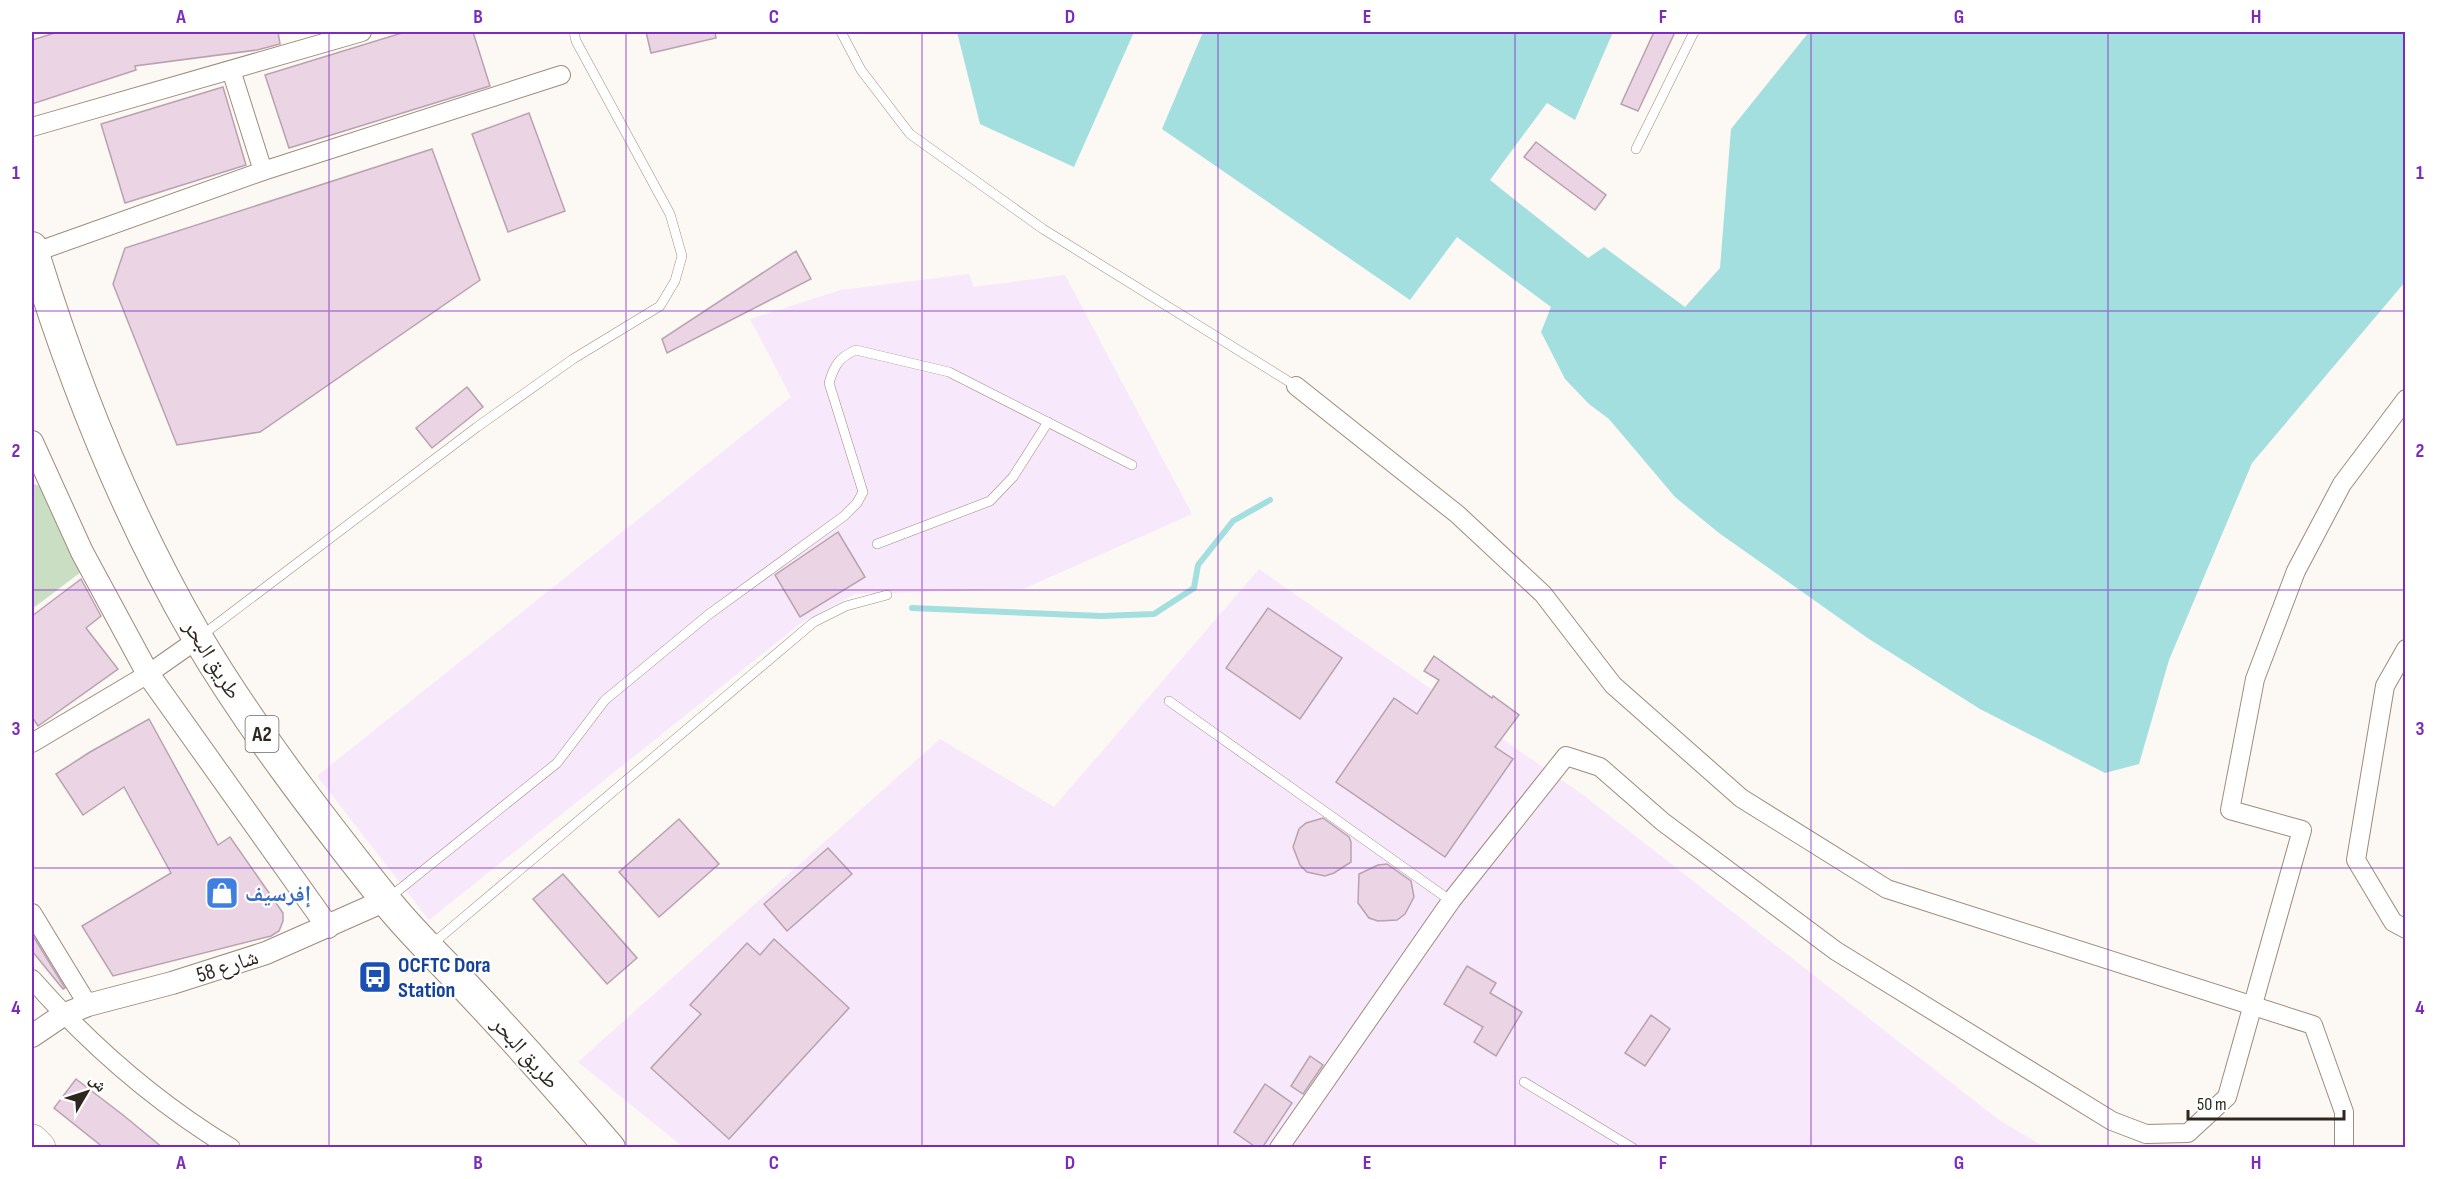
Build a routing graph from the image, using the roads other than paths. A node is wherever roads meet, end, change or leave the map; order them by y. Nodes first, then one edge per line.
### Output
1 (362, 32) edge
2 (574, 32) edge
3 (841, 32) edge
4 (1694, 32) edge
5 (231, 70) junction
6 (561, 75) dead end
7 (32, 127) edge
8 (1636, 149) dead end
9 (263, 171) junction
10 (32, 250) edge
11 (1296, 386) joint
12 (2406, 399) edge
13 (1048, 422) junction
14 (32, 442) edge
15 (1132, 465) dead end
16 (877, 544) dead end
17 (887, 595) dead end
18 (198, 639) junction
19 (2406, 649) edge
20 (148, 674) junction
21 (1169, 701) dead end
22 (32, 743) edge
23 (386, 900) junction
24 (1451, 901) junction
25 (32, 913) edge
26 (328, 927) junction
27 (2406, 929) edge
28 (429, 947) junction
29 (32, 979) edge
30 (88, 1005) junction
31 (2254, 1006) junction
32 (63, 1015) junction
33 (32, 1036) edge
34 (1524, 1082) dead end
35 (32, 1142) edge
36 (39, 1148) edge
37 (231, 1148) edge
38 (610, 1148) edge
39 (1279, 1148) edge
40 (1633, 1148) edge
41 (2344, 1148) edge

1 - 5 street
2 - 18 lane
3 - 11 lane
4 - 8 lane
5 - 7 street
5 - 9 street
6 - 9 street
9 - 10 street
10 - 18 highway, طريق البحر / A2
11 - 31 street
12 - 31 street
13 - 15 lane
13 - 16 lane
13 - 23 lane
14 - 20 street
17 - 28 lane
18 - 20 street
18 - 23 highway, طريق البحر / A2
19 - 27 street
20 - 22 street
20 - 26 street
21 - 24 lane
23 - 26 street, شارع 58
23 - 28 highway, طريق البحر / A2
24 - 31 street
24 - 39 street
25 - 30 street
26 - 30 street, شارع 58
28 - 38 highway, طريق البحر / A2
29 - 32 street
30 - 32 street, شارع 58
31 - 41 street
32 - 33 street, شارع 58
32 - 37 street
34 - 40 lane
35 - 36 highway

